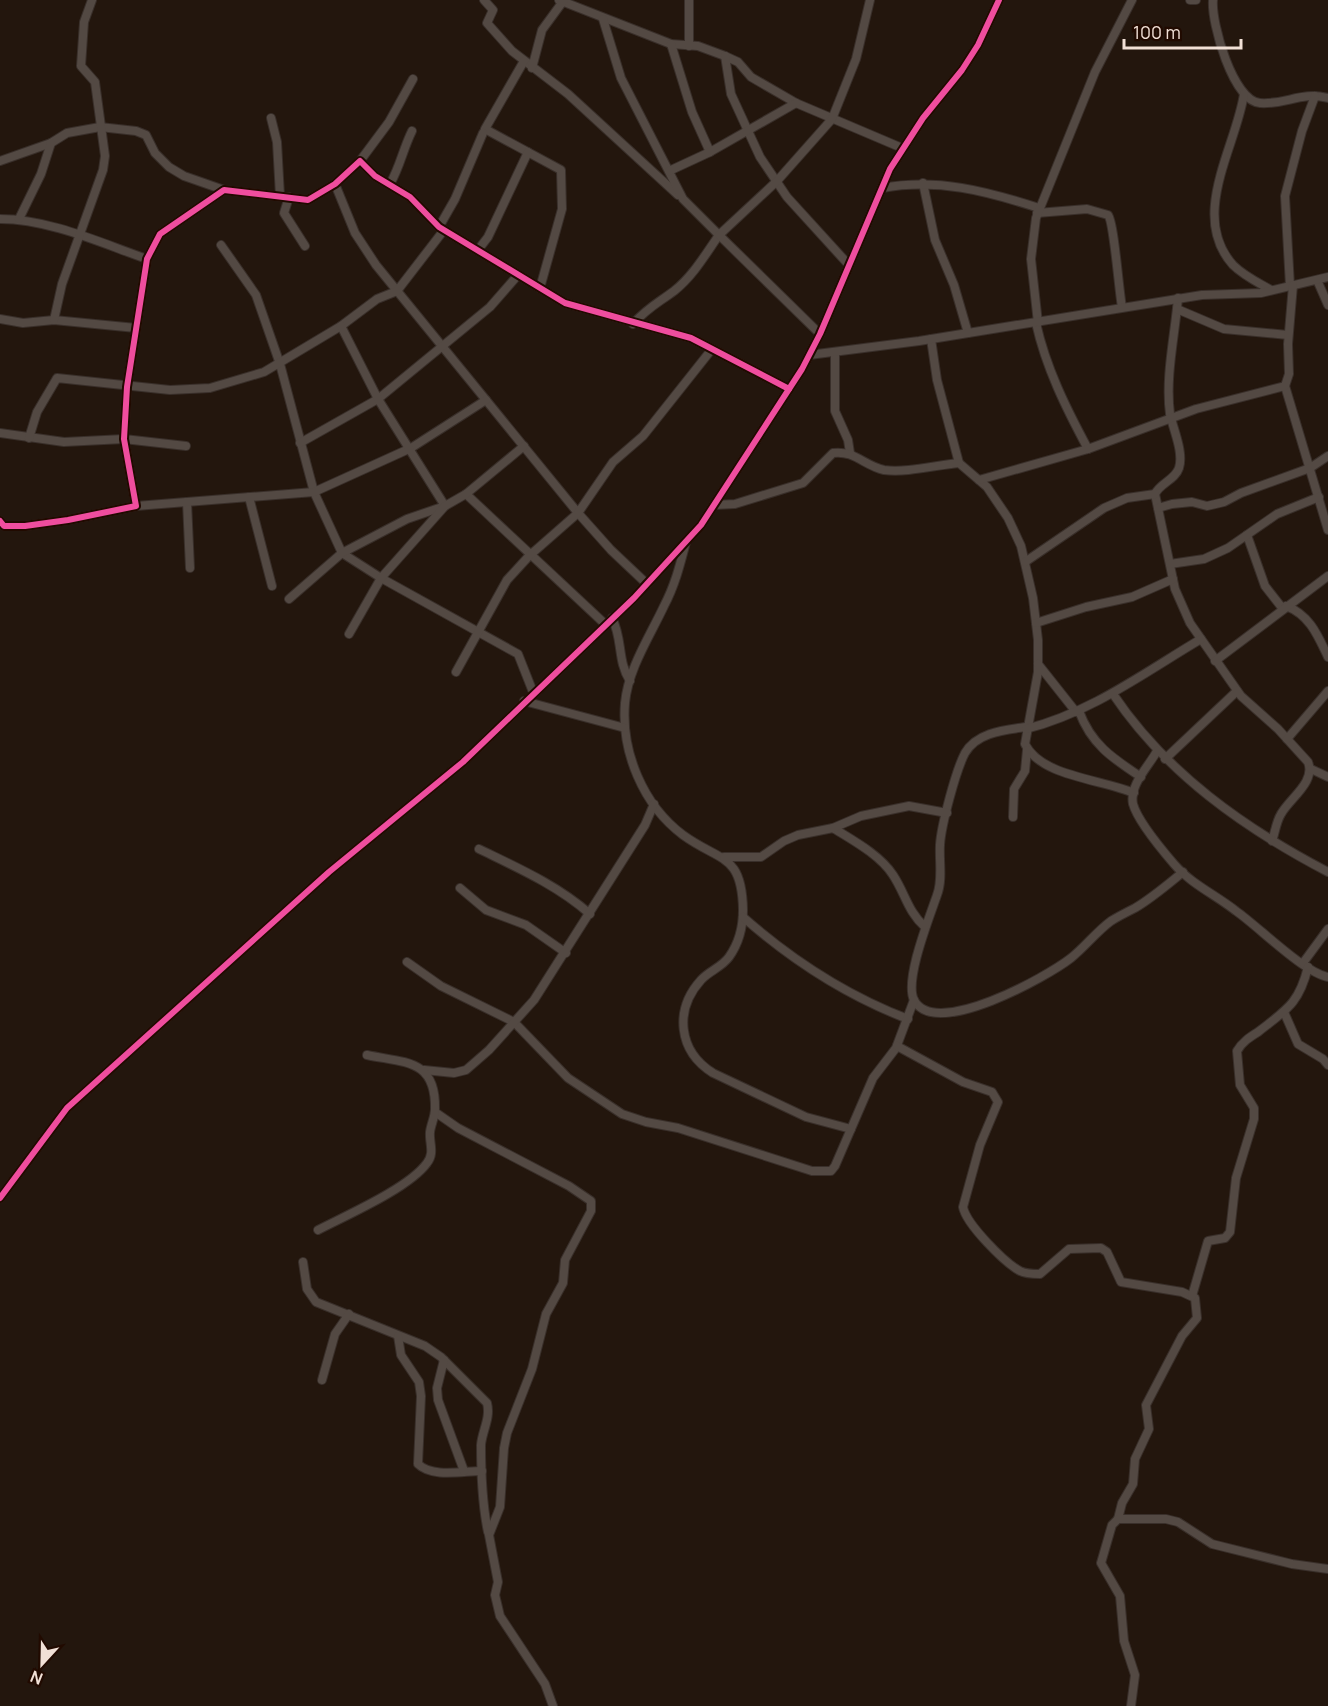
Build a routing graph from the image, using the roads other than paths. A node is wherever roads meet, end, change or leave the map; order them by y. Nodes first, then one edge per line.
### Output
1 (92, 0) edge
2 (484, 0) edge
3 (688, 0) edge
4 (870, 0) edge
5 (999, 0) edge
6 (1132, 0) edge
7 (1190, 0) edge
8 (1196, 0) edge
9 (1213, 0) edge
10 (562, 1) edge
11 (603, 19) junction
12 (671, 44) junction
13 (689, 46) junction
14 (725, 56) junction
15 (524, 61) junction
16 (532, 68) junction
17 (413, 79) dead end
18 (1244, 94) junction
19 (1315, 96) junction
20 (1328, 98) edge
21 (796, 103) junction
22 (271, 118) dead end
23 (832, 119) junction
24 (100, 128) junction
25 (412, 131) dead end
26 (748, 131) junction
27 (483, 133) dead end
28 (51, 143) junction
29 (902, 148) junction
30 (528, 152) junction
31 (710, 152) junction
32 (0, 161) edge
33 (360, 161) junction
34 (669, 171) junction
35 (777, 181) junction
36 (923, 183) junction
37 (335, 184) junction
38 (390, 184) junction
39 (882, 188) junction
40 (224, 190) junction
41 (285, 196) junction
42 (682, 199) junction
43 (1038, 211) junction
44 (0, 219) edge
45 (19, 219) junction
46 (442, 229) junction
47 (80, 236) junction
48 (719, 236) junction
49 (221, 245) dead end
50 (305, 246) dead end
51 (478, 250) junction
52 (147, 259) junction
53 (848, 264) junction
54 (518, 275) junction
55 (1328, 278) edge
56 (1317, 280) junction
57 (1292, 286) junction
58 (540, 288) junction
59 (1271, 290) junction
60 (397, 291) junction
61 (1178, 298) junction
62 (1328, 305) edge
63 (1122, 307) junction
64 (1177, 309) junction
65 (0, 319) edge
66 (54, 320) junction
67 (1037, 323) junction
68 (633, 324) junction
69 (340, 326) junction
70 (136, 328) junction
71 (968, 333) junction
72 (820, 334) junction
73 (1288, 335) junction
74 (931, 339) junction
75 (442, 346) junction
76 (712, 349) junction
77 (835, 352) junction
78 (809, 355) junction
79 (280, 364) junction
80 (1285, 386) junction
81 (127, 387) junction
82 (789, 389) junction
83 (378, 399) junction
84 (486, 400) junction
85 (1171, 417) junction
86 (0, 434) edge
87 (29, 438) junction
88 (124, 439) junction
89 (300, 443) junction
90 (186, 446) dead end
91 (524, 446) junction
92 (411, 448) junction
93 (1088, 449) junction
94 (850, 453) junction
95 (1328, 456) edge
96 (959, 463) junction
97 (1310, 468) junction
98 (979, 480) junction
99 (314, 492) junction
100 (466, 494) junction
101 (1155, 494) junction
102 (249, 497) junction
103 (1319, 497) junction
104 (187, 502) junction
105 (714, 505) junction
106 (136, 506) junction
107 (445, 506) junction
108 (1158, 508) junction
109 (578, 513) junction
110 (0, 520) edge
111 (1328, 530) edge
112 (1247, 535) junction
113 (686, 541) junction
114 (342, 553) junction
115 (529, 555) junction
116 (1024, 562) junction
117 (1170, 564) junction
118 (190, 568) dead end
119 (1328, 576) edge
120 (381, 579) junction
121 (1173, 579) junction
122 (647, 584) junction
123 (272, 586) dead end
124 (289, 599) dead end
125 (1284, 608) junction
126 (612, 618) junction
127 (1036, 623) junction
128 (605, 624) junction
129 (480, 632) junction
130 (349, 634) dead end
131 (1201, 639) junction
132 (1328, 657) edge
133 (1215, 661) junction
134 (1038, 664) junction
135 (456, 672) dead end
136 (630, 681) junction
137 (1237, 691) junction
138 (533, 692) junction
139 (1328, 692) edge
140 (1113, 694) junction
141 (524, 701) junction
142 (1078, 711) junction
143 (625, 728) junction
144 (1026, 728) junction
145 (1287, 739) junction
146 (1027, 749) junction
147 (1157, 751) junction
148 (1165, 759) junction
149 (1311, 769) junction
150 (1141, 777) junction
151 (1328, 777) edge
152 (1134, 793) junction
153 (654, 804) junction
154 (947, 813) junction
155 (1013, 817) dead end
156 (834, 828) junction
157 (1272, 841) junction
158 (479, 849) dead end
159 (724, 857) junction
160 (1328, 872) edge
161 (1183, 873) junction
162 (460, 888) dead end
163 (590, 914) junction
164 (743, 917) junction
165 (925, 927) junction
166 (1328, 928) edge
167 (566, 953) junction
168 (407, 962) dead end
169 (1306, 965) junction
170 (1328, 977) edge
171 (914, 1000) junction
172 (1284, 1012) junction
173 (908, 1019) junction
174 (514, 1022) junction
175 (897, 1046) junction
176 (367, 1055) dead end
177 (1328, 1065) edge
178 (424, 1070) junction
179 (435, 1112) junction
180 (851, 1129) junction
181 (0, 1198) edge
182 (318, 1230) dead end
183 (303, 1262) dead end
184 (1192, 1296) junction
185 (349, 1314) junction
186 (398, 1336) junction
187 (444, 1360) junction
188 (322, 1380) dead end
189 (464, 1471) junction
190 (482, 1471) junction
191 (1118, 1519) junction
192 (489, 1535) junction
193 (1328, 1569) edge
194 (552, 1706) edge
195 (1131, 1706) edge

1 - 24 street
2 - 15 street
3 - 13 street
4 - 23 street
5 - 29 street
6 - 43 street
7 - 8 street
9 - 18 street
10 - 11 street
10 - 16 street
11 - 12 street
11 - 34 street
12 - 13 street
12 - 31 street
13 - 14 street
14 - 21 street
14 - 26 street
15 - 16 street
15 - 30 street
16 - 42 street
17 - 33 street
18 - 19 street
18 - 59 street
19 - 20 street
19 - 57 street
21 - 23 street
21 - 26 street
22 - 41 street
23 - 29 street
23 - 35 street
24 - 28 street
24 - 40 street
24 - 47 street
25 - 38 street
26 - 31 street
26 - 35 street
27 - 46 street
28 - 32 street
28 - 45 street
29 - 39 street
30 - 51 street
30 - 58 street
31 - 34 street
33 - 37 street
33 - 38 street
34 - 42 street
35 - 48 street
35 - 53 street
36 - 39 street
36 - 43 street
36 - 71 street
37 - 41 street
37 - 60 street
38 - 46 street
39 - 53 street
40 - 41 street
40 - 52 street
41 - 50 street
42 - 48 street
43 - 63 street
43 - 67 street
44 - 45 street
45 - 47 street
46 - 51 street
46 - 60 street
47 - 52 street
47 - 66 street
48 - 68 street
48 - 72 street
49 - 79 street
51 - 54 street
52 - 70 street
53 - 72 street
54 - 58 street
54 - 75 street
55 - 56 street
56 - 57 street
56 - 62 street
57 - 59 street
57 - 73 street
58 - 68 street
59 - 61 street
60 - 69 street
60 - 75 street
61 - 63 street
61 - 64 street
63 - 67 street
64 - 73 street
64 - 85 street
65 - 66 street
66 - 70 street
67 - 71 street
67 - 93 street
68 - 76 street
69 - 79 street
69 - 83 street
70 - 81 street
71 - 74 street
72 - 78 street
73 - 80 street
74 - 77 street
74 - 96 street
75 - 83 street
75 - 84 street
76 - 82 street
76 - 109 street
77 - 78 street
77 - 94 street
78 - 82 street
79 - 81 street
79 - 89 street
80 - 85 street
80 - 97 street
81 - 87 street
81 - 88 street
82 - 105 street
83 - 89 street
83 - 92 street
84 - 91 street
84 - 92 street
85 - 93 street
85 - 101 street
86 - 87 street
87 - 88 street
88 - 90 street
88 - 106 street
89 - 99 street
91 - 100 street
91 - 109 street
92 - 99 street
92 - 107 street
93 - 98 street
94 - 96 street
94 - 105 street
95 - 97 street
96 - 98 street
97 - 103 street
97 - 108 street
98 - 116 street
99 - 102 street
99 - 114 street
100 - 107 street
100 - 115 street
101 - 108 street
101 - 116 street
102 - 104 street
102 - 123 street
103 - 111 street
103 - 112 street
104 - 106 street
104 - 118 street
105 - 113 street
106 - 110 street
107 - 114 street
107 - 120 street
108 - 117 street
109 - 115 street
109 - 122 street
112 - 117 street
112 - 125 street
113 - 122 street
113 - 136 street
114 - 120 street
114 - 124 street
115 - 128 street
115 - 129 street
116 - 127 street
117 - 121 street
119 - 125 street
120 - 129 street
120 - 130 street
121 - 127 street
121 - 131 street
122 - 126 street
125 - 132 street
125 - 133 street
126 - 128 street
126 - 136 street
127 - 134 street
128 - 138 street
129 - 135 street
129 - 138 street
131 - 133 street
131 - 140 street
133 - 137 street
134 - 142 street
134 - 144 street
136 - 143 street
137 - 145 street
137 - 148 street
138 - 141 street
139 - 145 street
140 - 142 street
140 - 147 street
141 - 143 street
141 - 181 street
142 - 144 street
142 - 150 street
143 - 153 street
144 - 146 street
144 - 154 street
145 - 149 street
146 - 152 street
146 - 155 street
147 - 148 street
147 - 150 street
148 - 157 street
149 - 151 street
149 - 157 street
150 - 152 street
152 - 161 street
153 - 159 street
153 - 163 street
154 - 156 street
154 - 165 street
156 - 159 street
156 - 165 street
157 - 160 street
158 - 163 street
159 - 164 street
161 - 169 street
161 - 171 street
162 - 167 street
163 - 167 street
164 - 173 street
164 - 180 street
165 - 171 street
166 - 169 street
167 - 174 street
168 - 174 street
169 - 170 street
169 - 172 street
171 - 173 street
172 - 177 street
172 - 184 street
173 - 175 street
174 - 178 street
174 - 180 street
175 - 180 street
175 - 184 street
176 - 178 street
178 - 179 street
179 - 182 street
179 - 192 street
183 - 185 street
184 - 191 street
185 - 186 street
185 - 188 street
186 - 187 street
186 - 189 street
187 - 189 street
187 - 190 street
189 - 190 street
190 - 192 street
191 - 193 street
191 - 195 street
192 - 194 street

